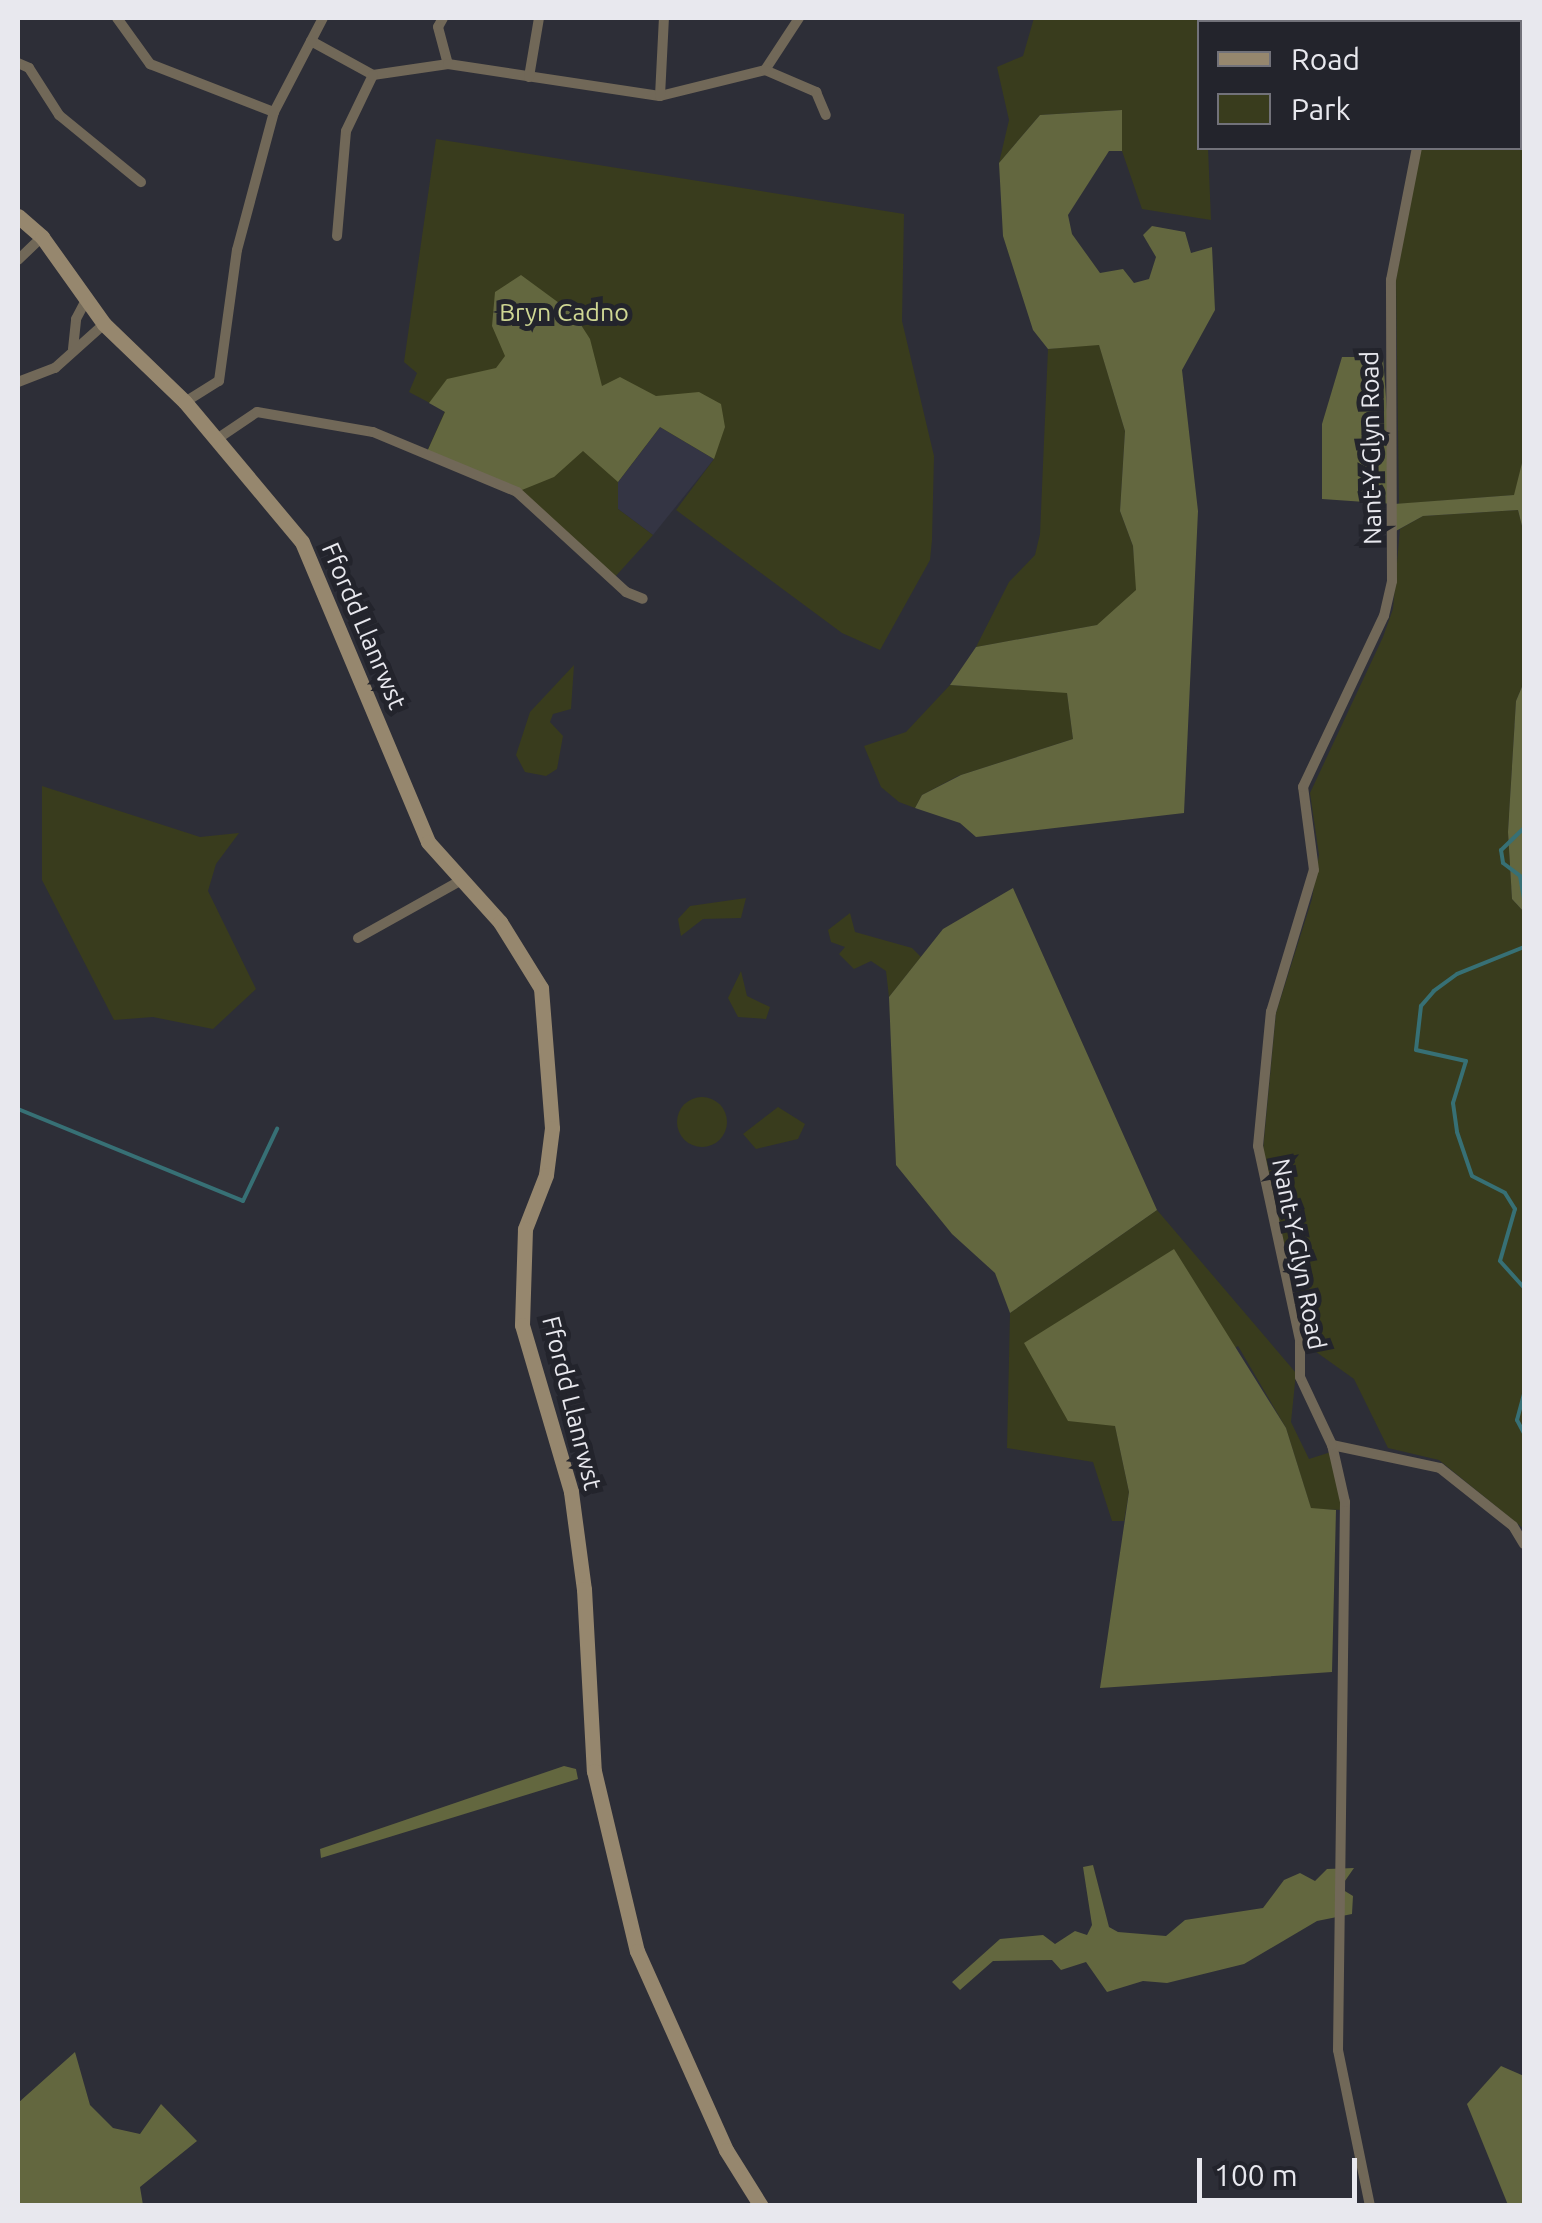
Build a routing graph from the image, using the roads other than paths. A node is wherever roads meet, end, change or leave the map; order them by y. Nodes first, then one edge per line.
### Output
1 (117, 18) edge
2 (323, 18) edge
3 (443, 18) edge
4 (539, 18) edge
5 (664, 18) edge
6 (799, 18) edge
7 (311, 41) junction
8 (18, 63) edge
9 (448, 64) junction
10 (765, 70) junction
11 (373, 75) junction
12 (529, 76) junction
13 (660, 96) junction
14 (274, 112) junction
15 (826, 114) dead end
16 (1417, 150) edge
17 (141, 182) dead end
18 (18, 216) edge
19 (337, 236) dead end
20 (42, 238) junction
21 (18, 260) edge
22 (86, 300) junction
23 (104, 324) junction
24 (70, 354) junction
25 (18, 382) edge
26 (185, 402) junction
27 (217, 440) junction
28 (643, 599) dead end
29 (460, 881) junction
30 (358, 938) dead end
31 (1332, 1445) junction
32 (1524, 1544) edge
33 (761, 2206) edge
34 (1370, 2206) edge

1 - 14 street
2 - 7 street
3 - 9 street
4 - 12 street
5 - 13 street
6 - 10 street
7 - 11 street
7 - 14 street
8 - 17 street
9 - 11 street
9 - 12 street
10 - 13 street
10 - 15 street
11 - 19 street
12 - 13 street
14 - 26 street
16 - 31 street, Nant-Y-Glyn Road
18 - 20 main road, Ffordd Llanrwst
20 - 21 street
20 - 22 main road, Ffordd Llanrwst
22 - 23 main road, Ffordd Llanrwst
22 - 24 street
23 - 24 street
23 - 26 main road, Ffordd Llanrwst
24 - 25 street
26 - 27 main road, Ffordd Llanrwst
27 - 28 street
27 - 29 main road, Ffordd Llanrwst
29 - 30 street
29 - 33 main road, Ffordd Llanrwst
31 - 32 street
31 - 34 street, Nant-Y-Glyn Road

